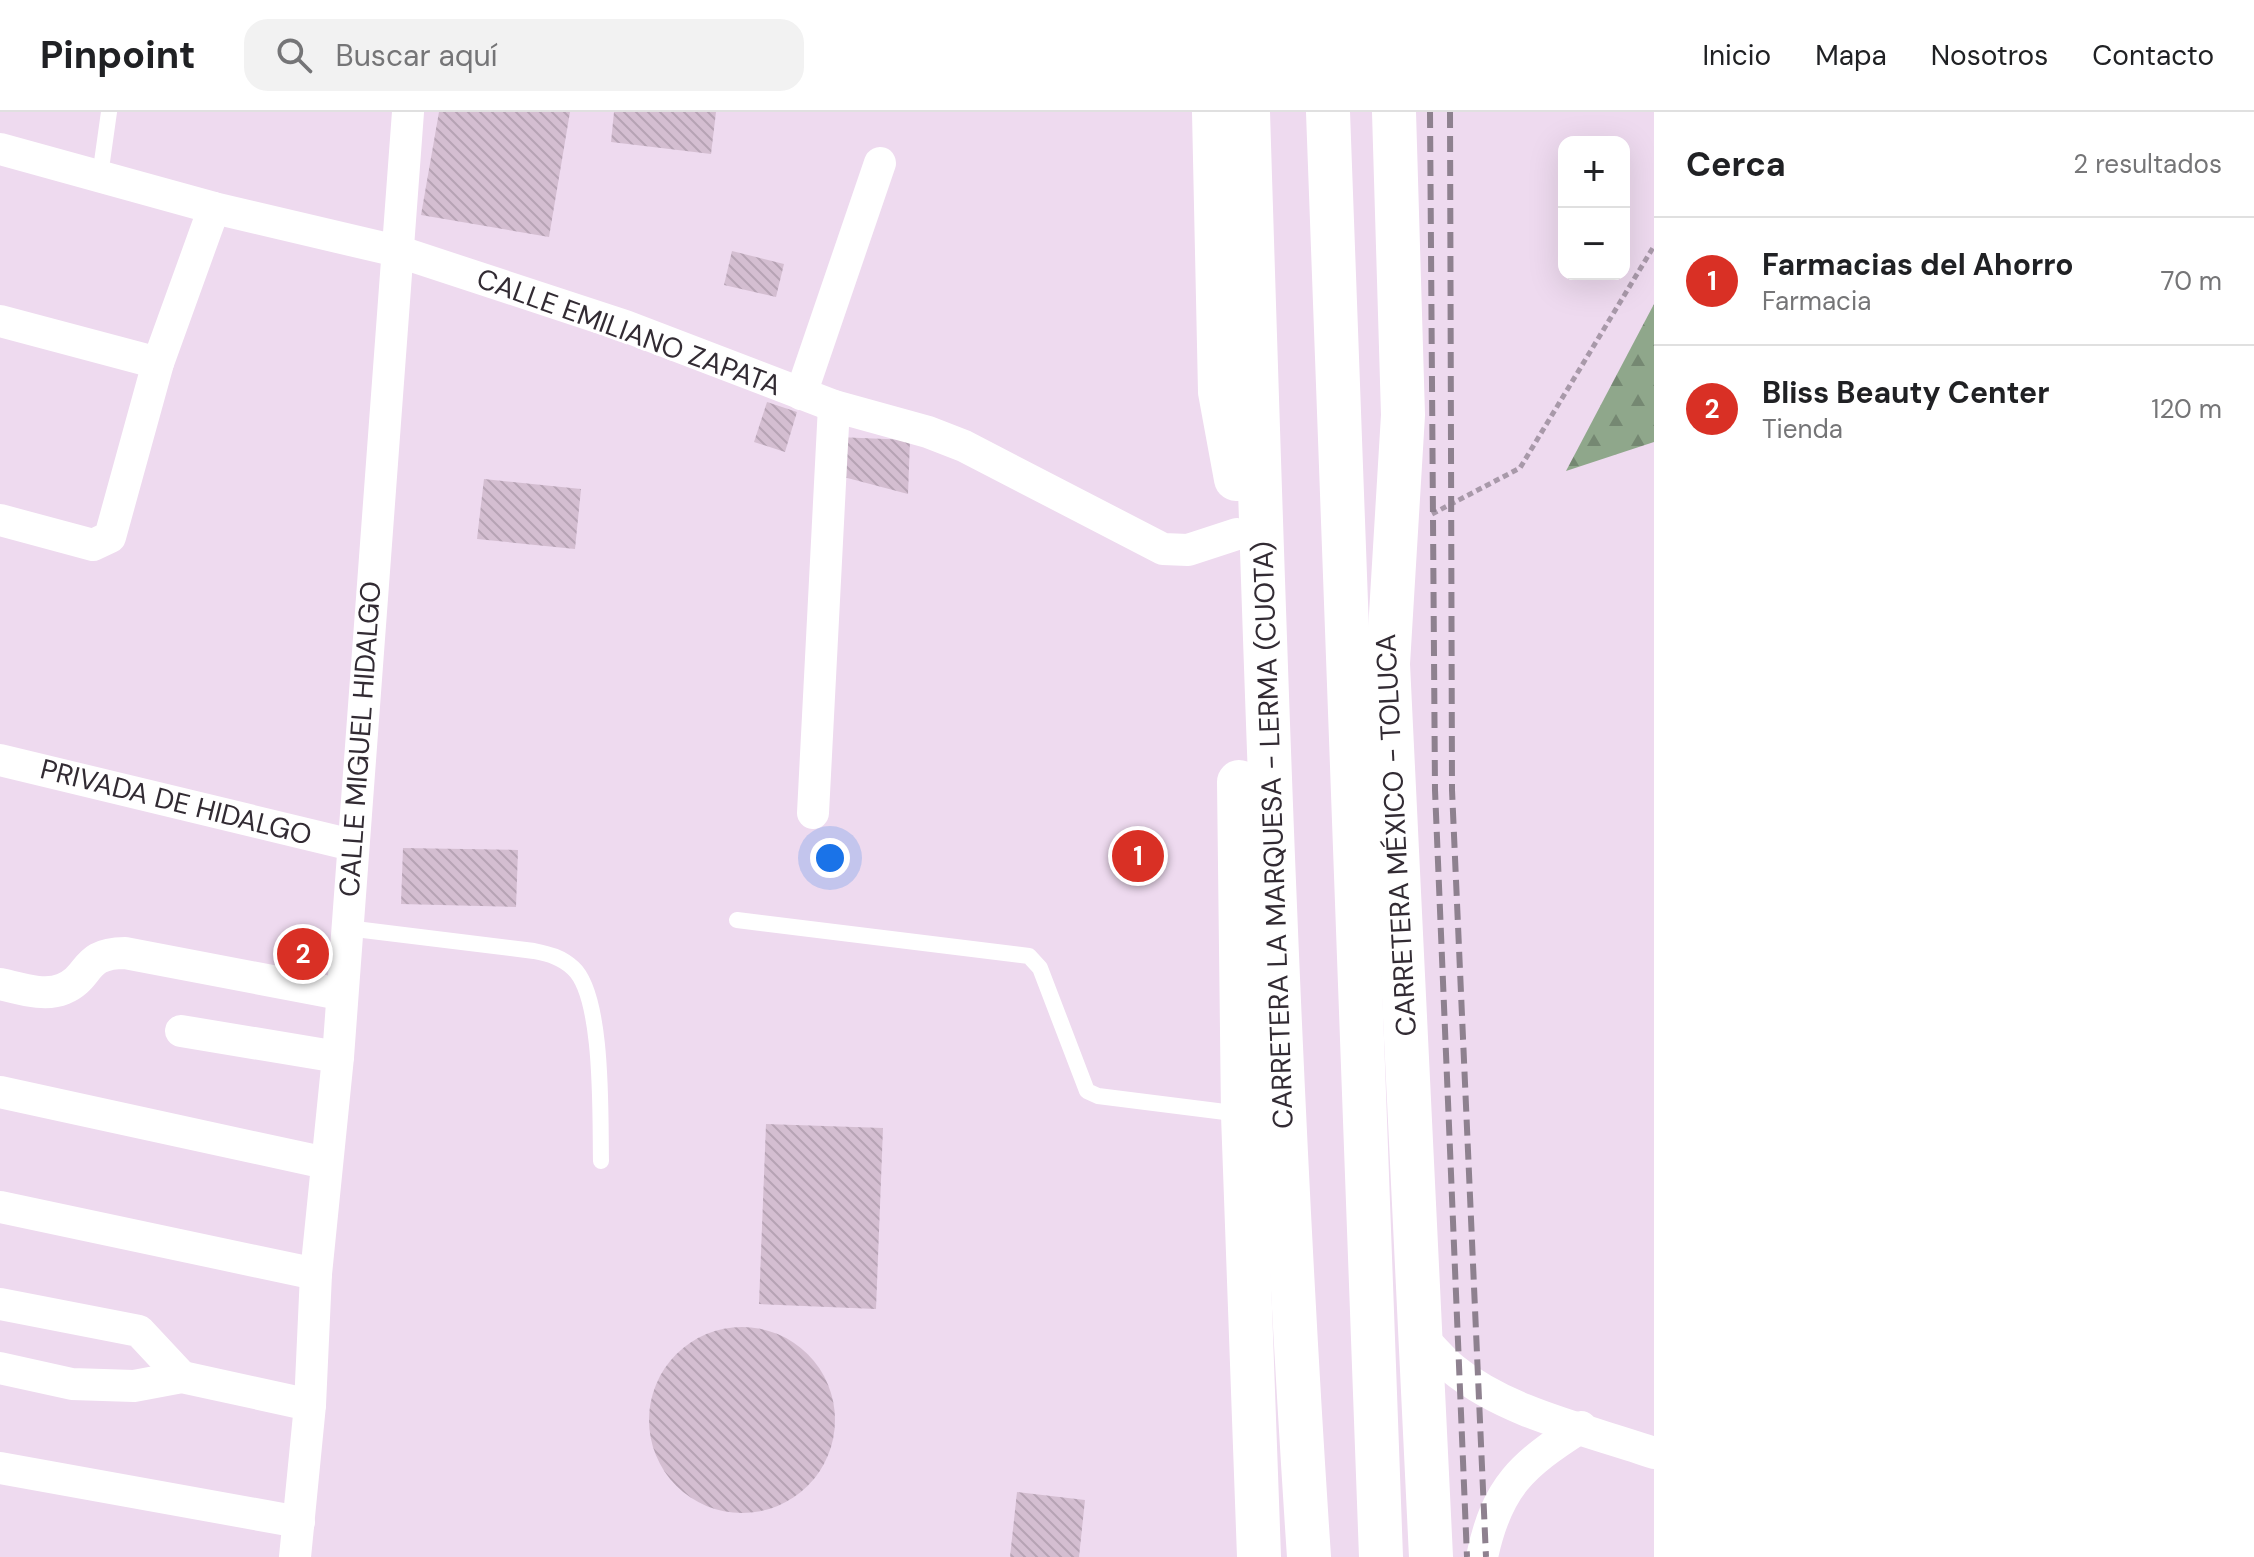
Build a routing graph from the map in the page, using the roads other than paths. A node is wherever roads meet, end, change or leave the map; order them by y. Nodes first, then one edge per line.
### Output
1 (109, 112) edge
2 (408, 112) edge
3 (1214, 112) edge
4 (1226, 112) edge
5 (1248, 112) edge
6 (1328, 112) edge
7 (1363, 112) edge
8 (1394, 112) edge
9 (0, 149) edge
10 (880, 163) dead end
11 (100, 176) junction
12 (214, 208) junction
13 (397, 251) junction
14 (0, 321) edge
15 (158, 363) junction
16 (801, 394) junction
17 (834, 406) junction
18 (1236, 479) junction
19 (0, 520) edge
20 (1237, 534) junction
21 (1388, 664) junction
22 (0, 760) edge
23 (813, 813) dead end
24 (352, 845) junction
25 (737, 920) dead end
26 (347, 928) junction
27 (0, 984) edge
28 (340, 994) junction
29 (181, 1031) dead end
30 (338, 1057) junction
31 (0, 1092) edge
32 (1243, 1115) junction
33 (601, 1161) dead end
34 (326, 1163) junction
35 (0, 1207) edge
36 (316, 1274) junction
37 (0, 1304) edge
38 (1418, 1334) junction
39 (0, 1368) edge
40 (182, 1377) junction
41 (310, 1405) junction
42 (1581, 1427) junction
43 (1654, 1453) edge
44 (0, 1468) edge
45 (299, 1522) junction
46 (295, 1557) edge
47 (1259, 1557) edge
48 (1309, 1557) edge
49 (1381, 1557) edge
50 (1431, 1557) edge
51 (1482, 1557) edge

1 - 11 lane
2 - 13 street, CALLE MIGUEL HIDALGO
3 - 18 main road
4 - 18 main road
5 - 48 main road, CARRETERA LA MARQUESA - LERMA (CUOTA)
6 - 49 main road
7 - 21 main road, CARRETERA MÉXICO - TOLUCA
8 - 21 main road
9 - 11 street, CALLE EMILIANO ZAPATA
10 - 16 street
11 - 12 street, CALLE EMILIANO ZAPATA
12 - 13 street, CALLE EMILIANO ZAPATA
12 - 15 street
13 - 16 street, CALLE EMILIANO ZAPATA
13 - 24 street, CALLE MIGUEL HIDALGO
14 - 15 street
15 - 19 street
16 - 17 street, CALLE EMILIANO ZAPATA
17 - 20 street, CALLE EMILIANO ZAPATA
17 - 23 street
18 - 20 main road
20 - 32 main road
21 - 38 main road, CARRETERA MÉXICO - TOLUCA
22 - 24 street, PRIVADA DE HIDALGO
24 - 26 street, CALLE MIGUEL HIDALGO
25 - 32 lane
26 - 28 street, CALLE MIGUEL HIDALGO
26 - 33 lane
27 - 28 street
28 - 30 street, CALLE MIGUEL HIDALGO
29 - 30 street
30 - 34 street, CALLE MIGUEL HIDALGO
31 - 34 street
32 - 47 main road
34 - 36 street, CALLE MIGUEL HIDALGO
35 - 36 street
36 - 41 street, CALLE MIGUEL HIDALGO
37 - 40 street
38 - 42 street
38 - 50 main road, CARRETERA MÉXICO - TOLUCA
39 - 40 street
40 - 41 street
41 - 45 street, CALLE MIGUEL HIDALGO
42 - 43 street
42 - 51 street
44 - 45 street
45 - 46 street, CALLE MIGUEL HIDALGO

